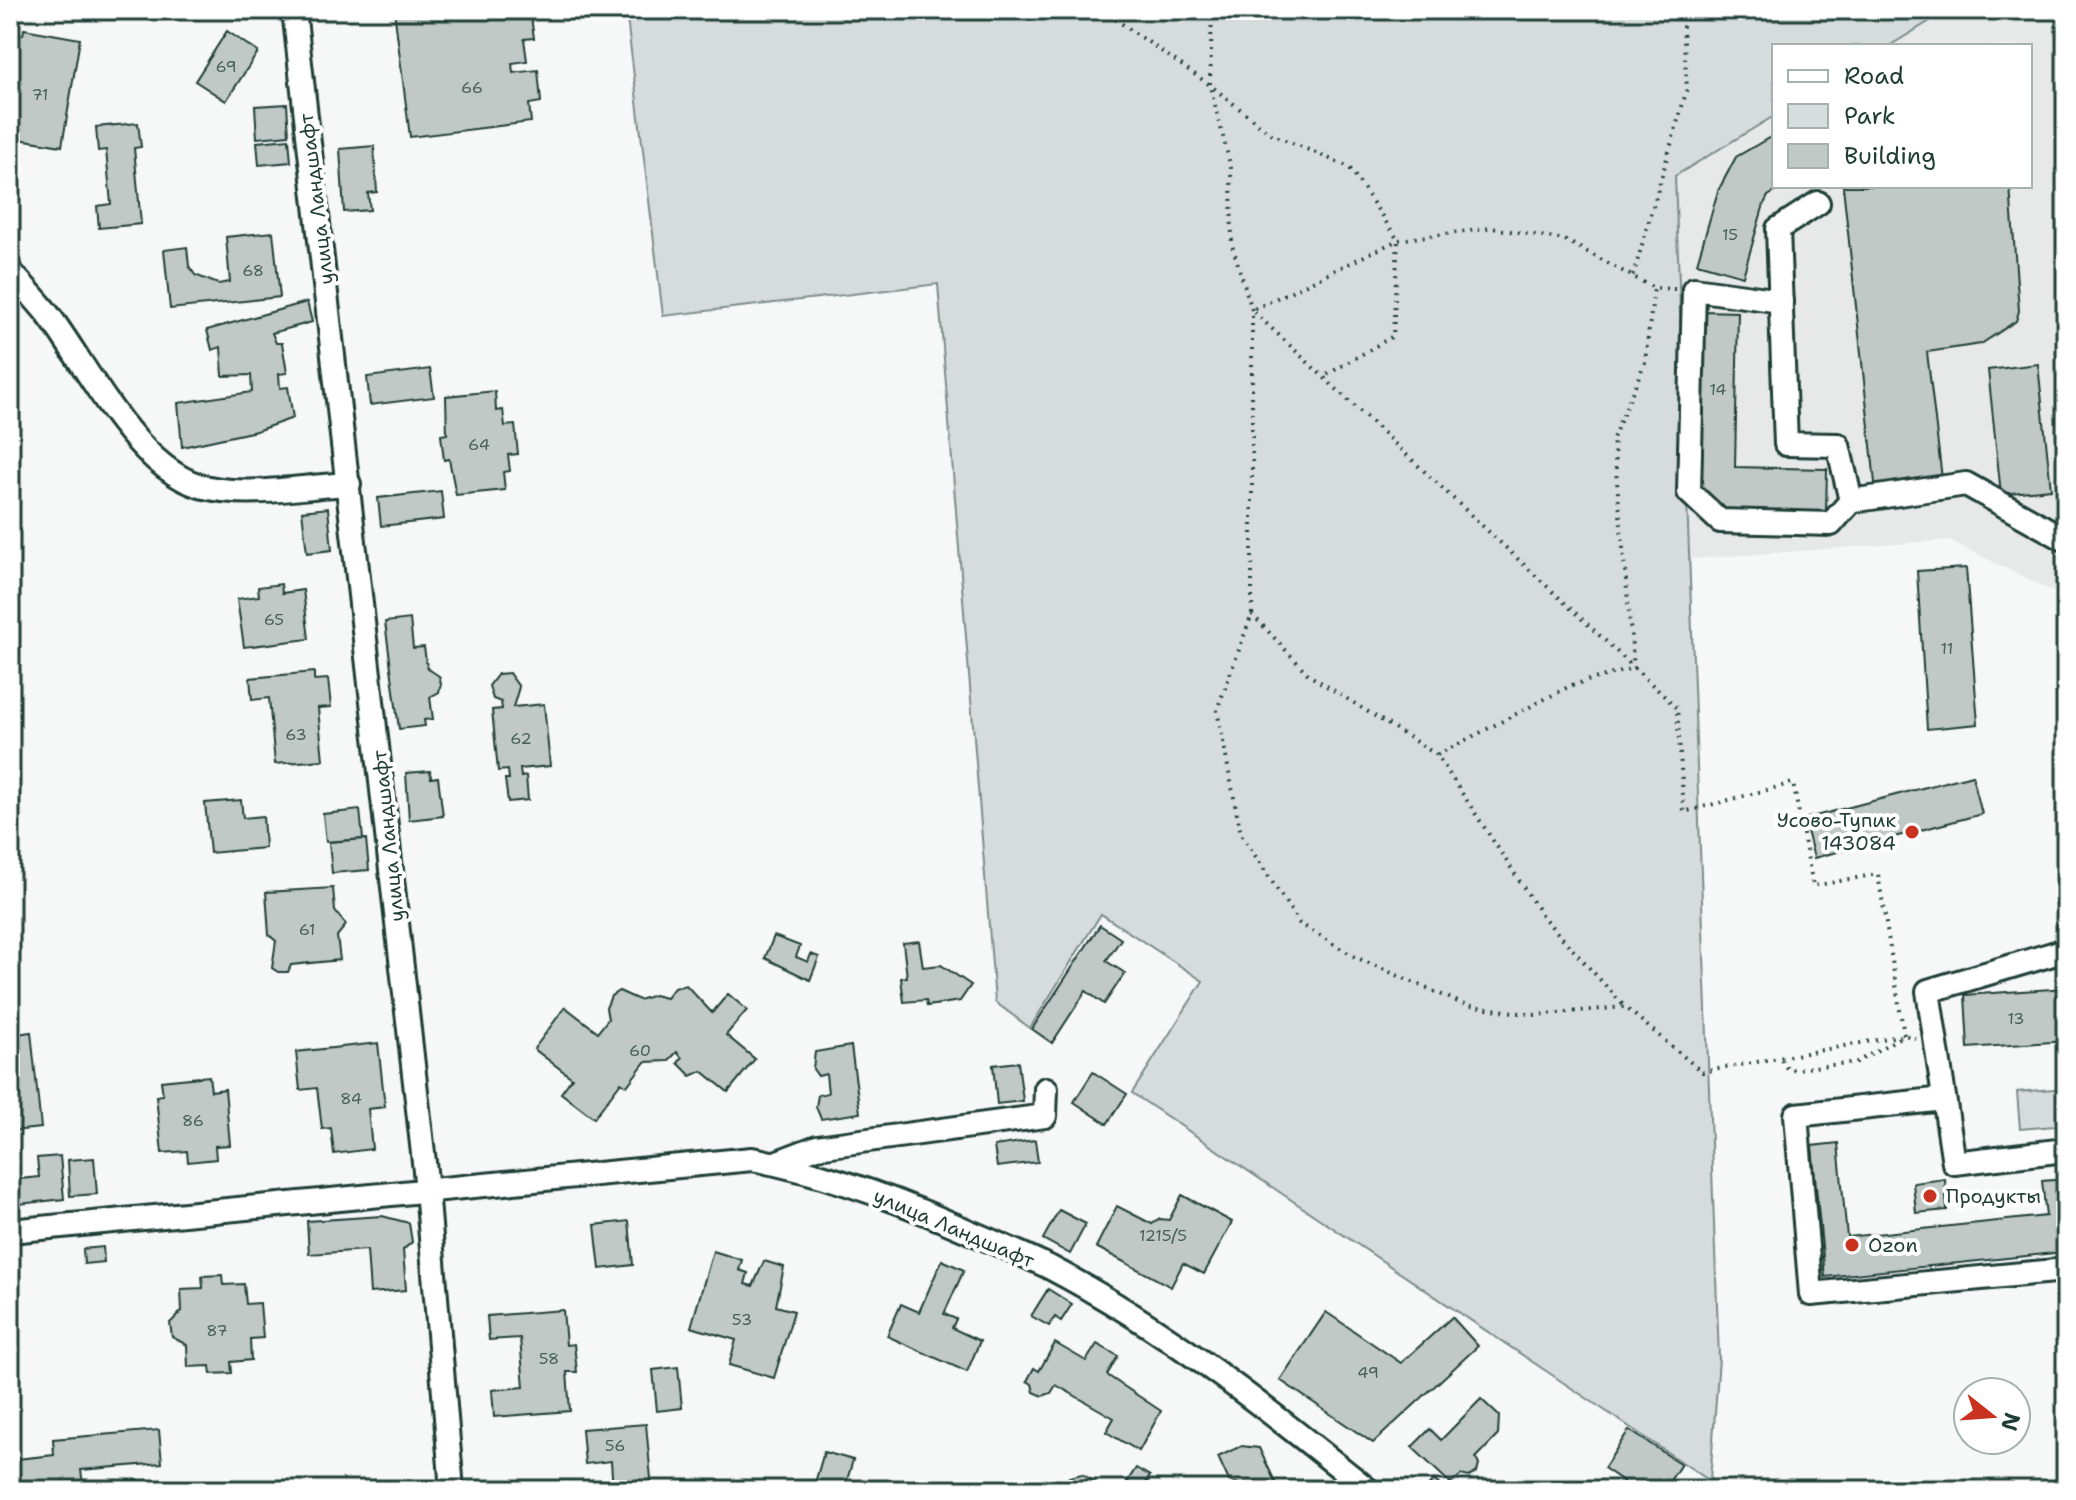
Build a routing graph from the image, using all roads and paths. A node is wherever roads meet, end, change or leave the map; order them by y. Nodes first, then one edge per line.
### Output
1 (294, 10) edge
2 (1102, 10) edge
3 (1212, 10) edge
4 (1690, 10) edge
5 (1210, 85) junction
6 (1818, 203) dead end
7 (1398, 240) junction
8 (10, 271) edge
9 (1633, 276) junction
10 (1654, 288) junction
11 (1694, 289) junction
12 (1781, 301) junction
13 (1252, 310) junction
14 (1323, 377) junction
15 (349, 484) junction
16 (1851, 501) junction
17 (2066, 540) edge
18 (1252, 614) junction
19 (1634, 668) junction
20 (1437, 755) junction
21 (2066, 950) edge
22 (1625, 1007) junction
23 (1904, 1035) junction
24 (1936, 1045) junction
25 (1781, 1060) junction
26 (1046, 1089) dead end
27 (1944, 1099) junction
28 (2066, 1150) edge
29 (775, 1163) junction
30 (427, 1189) junction
31 (10, 1231) edge
32 (2066, 1270) edge
33 (452, 1490) edge
34 (1368, 1490) edge

1 - 15 street, улица Ландшафт
2 - 5 path
3 - 5 path
4 - 9 path
5 - 7 path
5 - 13 path
6 - 12 street
7 - 9 path
7 - 13 path
7 - 14 path
8 - 15 street
9 - 10 path
10 - 11 path
10 - 19 path
11 - 12 street
11 - 16 street
12 - 16 street
13 - 14 path
13 - 18 path
14 - 19 path
15 - 30 street, улица Ландшафт
16 - 17 street
18 - 20 path
18 - 22 path
19 - 20 path
19 - 23 path
20 - 22 path
21 - 24 street
22 - 25 path
23 - 24 path
23 - 25 path
23 - 25 path
24 - 27 street
26 - 29 street
27 - 28 street
27 - 32 street
29 - 30 street, улица Ландшафт
29 - 34 street, улица Ландшафт
30 - 31 street, улица Ландшафт
30 - 33 street, улица Ландшафт

